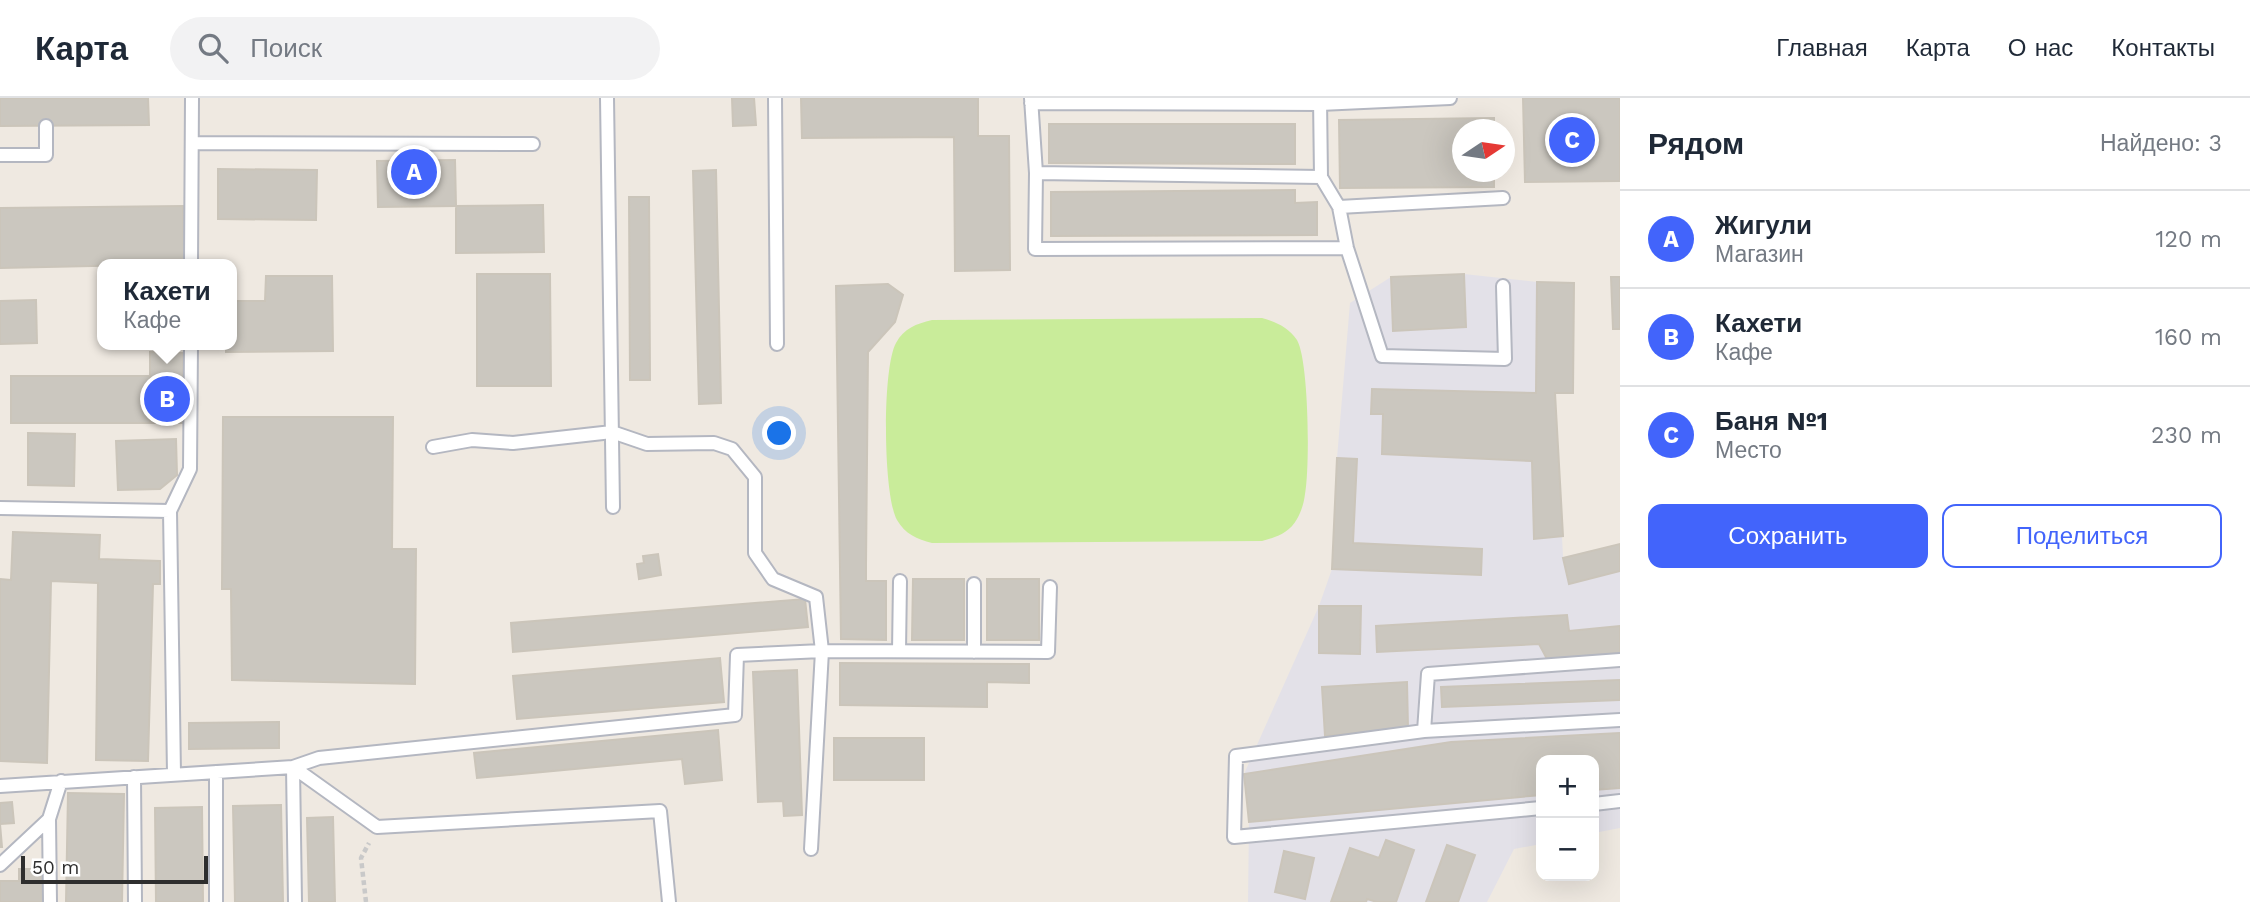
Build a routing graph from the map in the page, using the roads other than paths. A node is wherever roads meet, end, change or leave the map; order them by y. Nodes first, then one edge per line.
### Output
1 (192, 98) edge
2 (607, 98) edge
3 (775, 98) edge
4 (1450, 98) edge
5 (1031, 101) edge
6 (1320, 101) edge
7 (46, 126) dead end
8 (192, 143) junction
9 (533, 144) dead end
10 (0, 155) edge
11 (1036, 173) junction
12 (1321, 177) junction
13 (1503, 198) dead end
14 (1339, 206) junction
15 (1347, 248) junction
16 (191, 259) edge
17 (1503, 286) dead end
18 (777, 344) dead end
19 (191, 350) edge
20 (612, 432) junction
21 (433, 447) dead end
22 (0, 508) edge
23 (613, 508) dead end
24 (170, 511) junction
25 (900, 582) dead end
26 (974, 584) dead end
27 (1050, 587) dead end
28 (822, 651) junction
29 (898, 652) junction
30 (974, 652) junction
31 (1620, 660) edge
32 (1620, 720) edge
33 (1424, 731) junction
34 (293, 767) junction
35 (216, 772) junction
36 (174, 774) junction
37 (134, 777) junction
38 (61, 781) junction
39 (0, 786) edge
40 (1620, 801) edge
41 (1599, 803) edge
42 (1536, 808) edge
43 (48, 819) junction
44 (811, 849) dead end
45 (0, 865) edge
46 (50, 902) edge
47 (135, 902) edge
48 (216, 902) edge
49 (295, 902) edge
50 (669, 902) edge

1 - 8 lane
2 - 20 lane
3 - 18 lane
4 - 6 lane
5 - 6 lane
5 - 11 lane
6 - 12 lane
7 - 10 lane
8 - 9 lane
8 - 16 lane
11 - 12 lane
11 - 15 lane
12 - 14 lane
13 - 14 lane
14 - 15 lane
15 - 17 lane
19 - 24 lane
20 - 21 lane
20 - 23 lane
20 - 28 lane
22 - 24 lane
24 - 36 lane
25 - 29 lane
26 - 30 lane
27 - 30 lane
28 - 29 lane
28 - 34 lane
28 - 44 lane
29 - 30 lane
31 - 33 lane
32 - 33 lane
33 - 42 lane
34 - 35 lane
34 - 49 lane
34 - 50 lane
35 - 36 lane
35 - 48 lane
36 - 37 lane
37 - 38 lane
37 - 47 lane
38 - 39 lane
38 - 43 lane
40 - 41 lane
43 - 45 lane
43 - 46 lane

